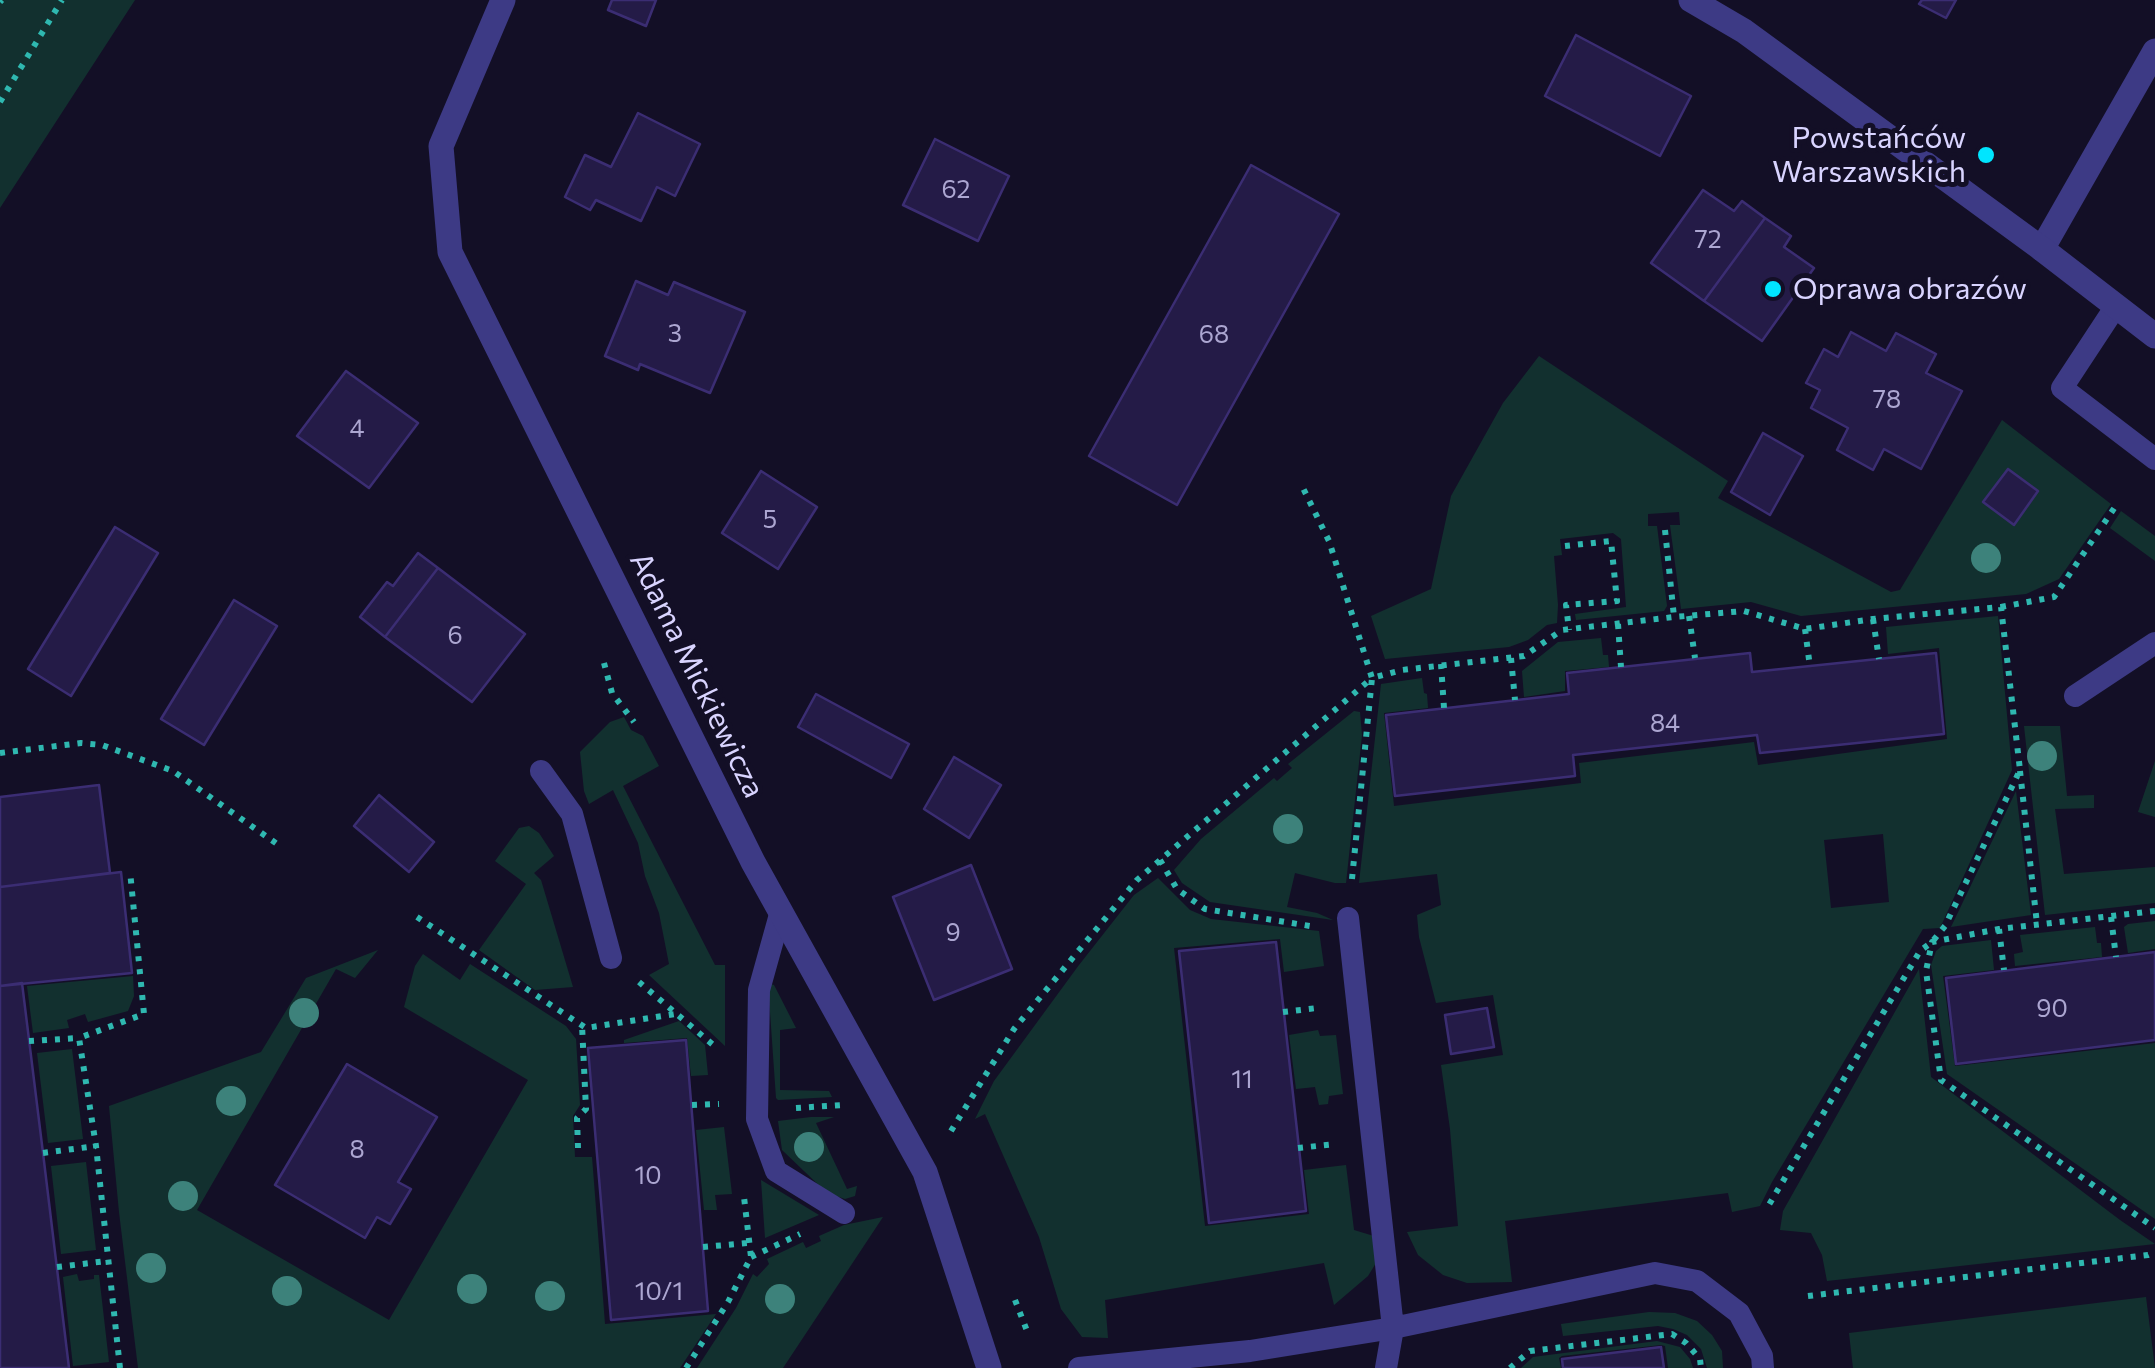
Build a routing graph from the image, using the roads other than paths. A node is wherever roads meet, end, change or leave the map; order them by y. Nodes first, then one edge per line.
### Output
1 (503, 0) edge
2 (1691, 0) edge
3 (2155, 51) edge
4 (2042, 249) junction
5 (2116, 306) junction
6 (2155, 336) edge
7 (2155, 459) edge
8 (2155, 643) edge
9 (2074, 696) dead end
10 (541, 770) dead end
11 (780, 911) junction
12 (1349, 925) road end
13 (611, 958) road end
14 (844, 1212) dead end
15 (1392, 1328) junction
16 (989, 1368) edge
17 (1080, 1368) edge
18 (1386, 1368) edge
19 (1763, 1368) edge

1 - 11 street, Adama Mickiewicza
2 - 4 street
3 - 4 street
4 - 5 street
5 - 6 street
5 - 7 lane
8 - 9 lane
10 - 13 lane
11 - 14 lane
11 - 16 street, Adama Mickiewicza
12 - 15 lane
15 - 17 lane
15 - 18 lane
15 - 19 lane

